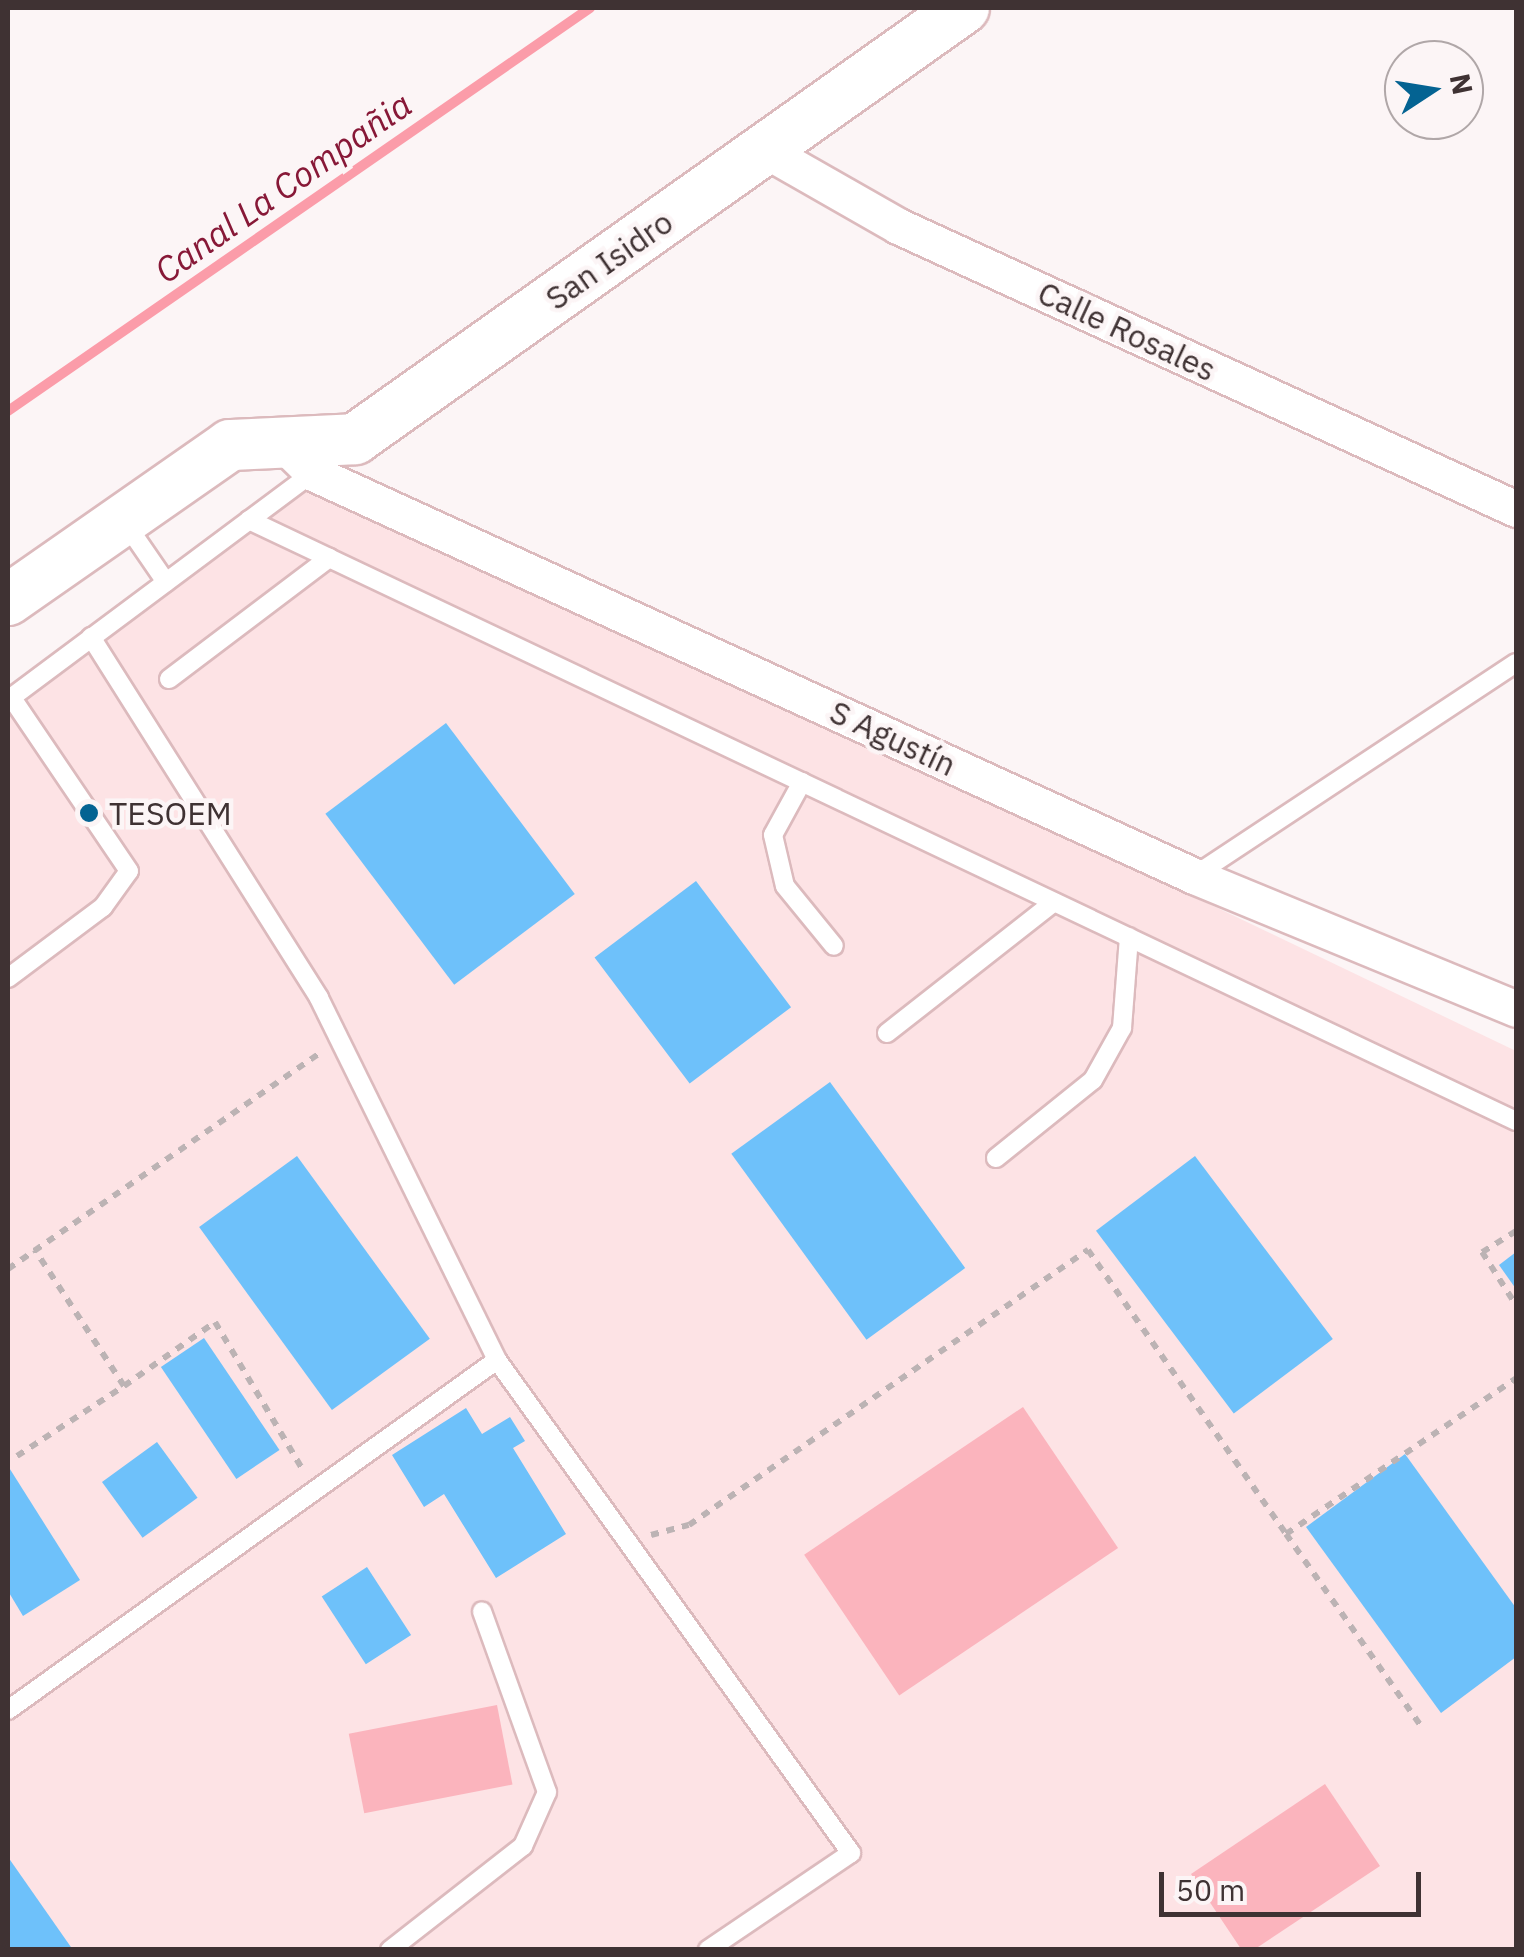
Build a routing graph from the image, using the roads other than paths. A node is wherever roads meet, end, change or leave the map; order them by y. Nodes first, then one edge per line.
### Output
1 (964, 8) edge
2 (766, 150) junction
3 (298, 458) junction
4 (1510, 498) edge
5 (123, 520) junction
6 (249, 520) junction
7 (328, 558) junction
8 (166, 582) junction
9 (8, 600) edge
10 (92, 638) junction
11 (1516, 662) edge
12 (168, 678) dead end
13 (9, 698) edge
14 (802, 782) junction
15 (1194, 876) junction
16 (1054, 902) junction
17 (1129, 937) junction
18 (834, 946) dead end
19 (8, 978) edge
20 (1516, 1010) edge
21 (887, 1032) dead end
22 (1516, 1121) edge
23 (996, 1158) dead end
24 (497, 1360) junction
25 (482, 1611) dead end
26 (8, 1710) edge
27 (390, 1950) edge
28 (708, 1950) edge

1 - 2 main road, San Isidro
2 - 3 main road, San Isidro
2 - 4 street, Calle Rosales
3 - 5 main road, San Isidro
3 - 6 lane
3 - 15 street, S Agustín
5 - 8 lane
5 - 9 main road
6 - 7 lane
6 - 8 lane
7 - 12 lane
7 - 14 lane
8 - 10 lane
10 - 13 lane
10 - 24 lane
11 - 15 lane
13 - 19 lane
14 - 16 lane
14 - 18 lane
15 - 20 street, S Agustín
16 - 17 lane
16 - 21 lane
17 - 22 lane
17 - 23 lane
24 - 26 lane
24 - 28 lane
25 - 27 lane

